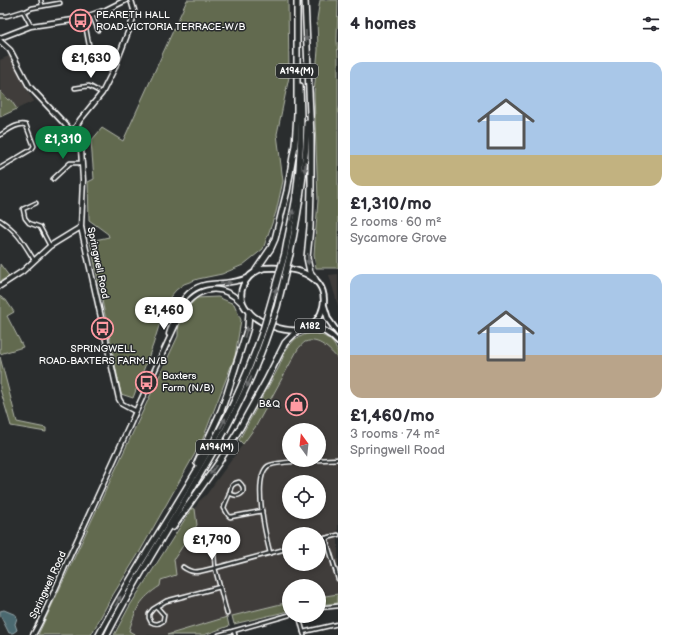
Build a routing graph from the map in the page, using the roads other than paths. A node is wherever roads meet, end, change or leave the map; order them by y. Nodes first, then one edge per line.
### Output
1 (41, 0) edge
2 (126, 0) edge
3 (131, 0) edge
4 (297, 0) edge
5 (305, 0) edge
6 (60, 3) dead end
7 (42, 6) junction
8 (26, 11) dead end
9 (92, 14) junction
10 (0, 16) edge
11 (84, 17) junction
12 (31, 26) junction
13 (296, 27) junction
14 (98, 30) dead end
15 (0, 38) edge
16 (0, 41) edge
17 (89, 45) dead end
18 (98, 56) dead end
19 (114, 69) junction
20 (308, 72) junction
21 (75, 88) dead end
22 (102, 93) junction
23 (72, 133) junction
24 (0, 135) edge
25 (82, 163) junction
26 (0, 168) edge
27 (53, 179) dead end
28 (36, 203) dead end
29 (0, 220) edge
30 (81, 227) junction
31 (50, 246) junction
32 (287, 253) junction
33 (34, 260) junction
34 (256, 270) junction
35 (247, 278) junction
36 (315, 280) junction
37 (0, 286) edge
38 (244, 304) junction
39 (324, 304) junction
40 (248, 312) junction
41 (310, 326) junction
42 (298, 330) junction
43 (266, 331) junction
44 (338, 334) edge
45 (338, 342) edge
46 (163, 351) junction
47 (135, 411) junction
48 (338, 459) edge
49 (183, 493) junction
50 (229, 493) junction
51 (262, 510) junction
52 (210, 535) dead end
53 (338, 535) edge
54 (326, 538) joint
55 (282, 550) edge
56 (270, 553) junction
57 (152, 554) junction
58 (183, 567) dead end
59 (216, 568) junction
60 (338, 579) edge
61 (220, 587) junction
62 (338, 606) edge
63 (157, 607) junction
64 (326, 607) edge
65 (227, 614) dead end
66 (282, 618) edge
67 (301, 623) edge
68 (338, 624) edge
69 (234, 631) junction
70 (303, 634) edge
71 (33, 635) edge
72 (99, 635) edge
73 (107, 635) edge
74 (219, 635) edge
75 (235, 635) edge

1 - 7 street
2 - 9 main road
3 - 19 main road
4 - 13 highway, A194(M)
5 -> 20 highway, A194(M)
6 - 7 street
7 - 8 street
9 - 11 main road
9 - 14 street
10 - 12 street
11 - 12 main road
11 - 17 street
12 - 15 main road
32 -> 13 highway, A194(M)
13 - 34 highway, A194(M)
16 - 23 main road, Springwell Road
18 - 19 street
19 - 22 main road
20 -> 32 highway, A194(M)
20 -> 36 highway, A194(M)
21 - 22 street
22 - 23 main road
23 - 25 main road, Springwell Road
24 - 26 street
25 - 27 street
25 - 30 main road, Springwell Road
28 - 31 street
29 - 33 street
30 - 31 main road
30 - 47 main road, Springwell Road
31 - 33 main road
32 - 43 highway, A194(M), bridge
33 - 37 main road
34 - 35 main road
34 - 36 main road
35 - 38 main road
46 -> 35 main road, Springwell Road
36 - 39 main road, A182
38 - 40 main road
38 - 46 main road, Springwell Road
39 - 41 main road, A182
39 - 44 main road, A182
40 - 42 main road, A182
49 -> 40 highway, A194(M)
41 - 42 main road, A182
41 - 45 main road, A182
42 -> 57 highway, A194(M)
49 -> 43 highway, A194(M)
43 -> 57 highway, A194(M)
46 - 47 main road, Springwell Road
47 - 71 main road, Springwell Road
48 - 51 street
72 -> 49 highway, A194(M)
50 - 50 street
50 - 51 street
51 - 56 street
52 - 59 street
53 - 54 street
54 - 60 street
55 - 56 street
56 - 59 street
57 - 73 highway, A194(M)
58 - 59 street
59 - 61 street
61 - 63 street
61 - 65 street
62 - 64 street
63 - 63 street
66 - 69 street
67 - 70 street
68 - 70 street
69 - 74 street
69 - 75 street

